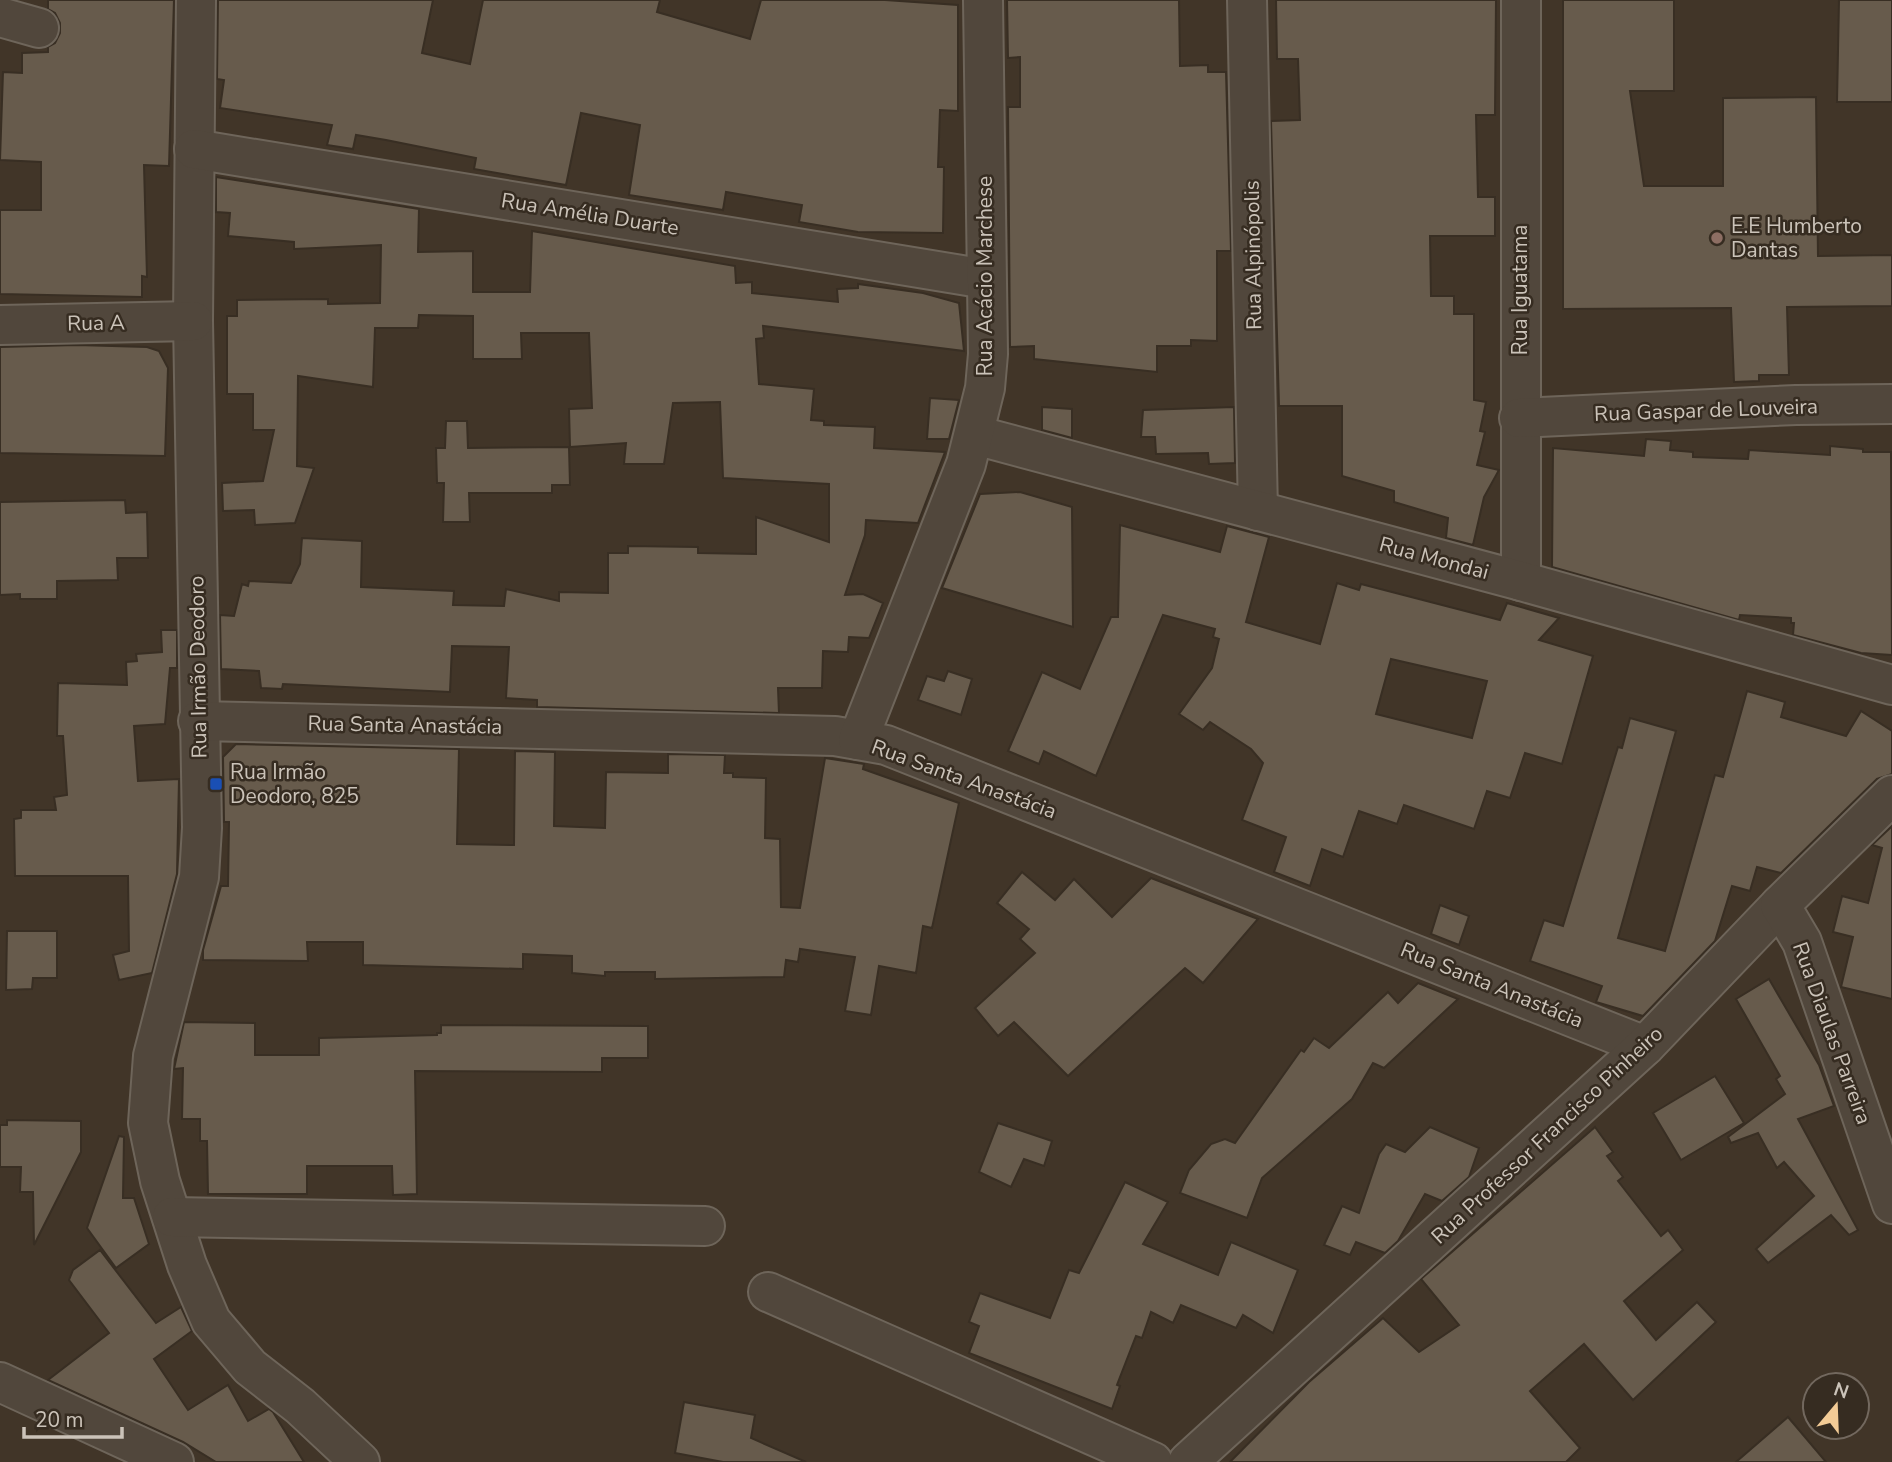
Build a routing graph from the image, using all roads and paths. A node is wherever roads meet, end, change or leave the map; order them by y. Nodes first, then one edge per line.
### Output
1 (195, 0) edge
2 (983, 0) edge
3 (1247, 0) edge
4 (1521, 0) edge
5 (0, 17) edge
6 (39, 27) dead end
7 (194, 149) junction
8 (986, 279) junction
9 (193, 321) junction
10 (0, 325) edge
11 (1892, 404) edge
12 (1519, 418) junction
13 (975, 435) junction
14 (1258, 511) junction
15 (1521, 581) junction
16 (1892, 685) edge
17 (198, 720) junction
18 (858, 740) junction
19 (1892, 795) edge
20 (1780, 905) junction
21 (1645, 1046) junction
22 (1892, 1204) edge
23 (172, 1217) junction
24 (705, 1226) dead end
25 (768, 1292) dead end
26 (0, 1382) edge
27 (174, 1462) edge
28 (359, 1462) edge
29 (1153, 1462) edge
30 (1188, 1462) edge

1 - 7 street, Rua Irmão Deodoro
2 - 8 street, Rua Acácio Marchese
3 - 14 street, Rua Alpinópolis
4 - 12 street, Rua Iguatama
5 - 6 street
7 - 8 street, Rua Amélia Duarte
7 - 9 street, Rua Irmão Deodoro
8 - 13 street, Rua Acácio Marchese
9 - 10 street, Rua A
9 - 17 street, Rua Irmão Deodoro
11 - 12 street, Rua Gaspar de Louveira
12 - 15 street, Rua Iguatama
13 - 14 street, Rua Mondai
13 - 18 street, Rua Acácio Marchese
14 - 15 street, Rua Mondai
15 - 16 street, Rua Mondai
17 - 18 street, Rua Santa Anastácia
17 - 23 street, Rua Irmão Deodoro
18 - 21 street, Rua Santa Anastácia
19 - 20 street, Rua Professor Francisco Pinheiro
20 - 21 street, Rua Professor Francisco Pinheiro
20 - 22 street, Rua Diaulas Parreira
21 - 30 street, Rua Professor Francisco Pinheiro
23 - 24 street
23 - 28 street, Rua Irmão Deodoro
25 - 29 street
26 - 27 street

